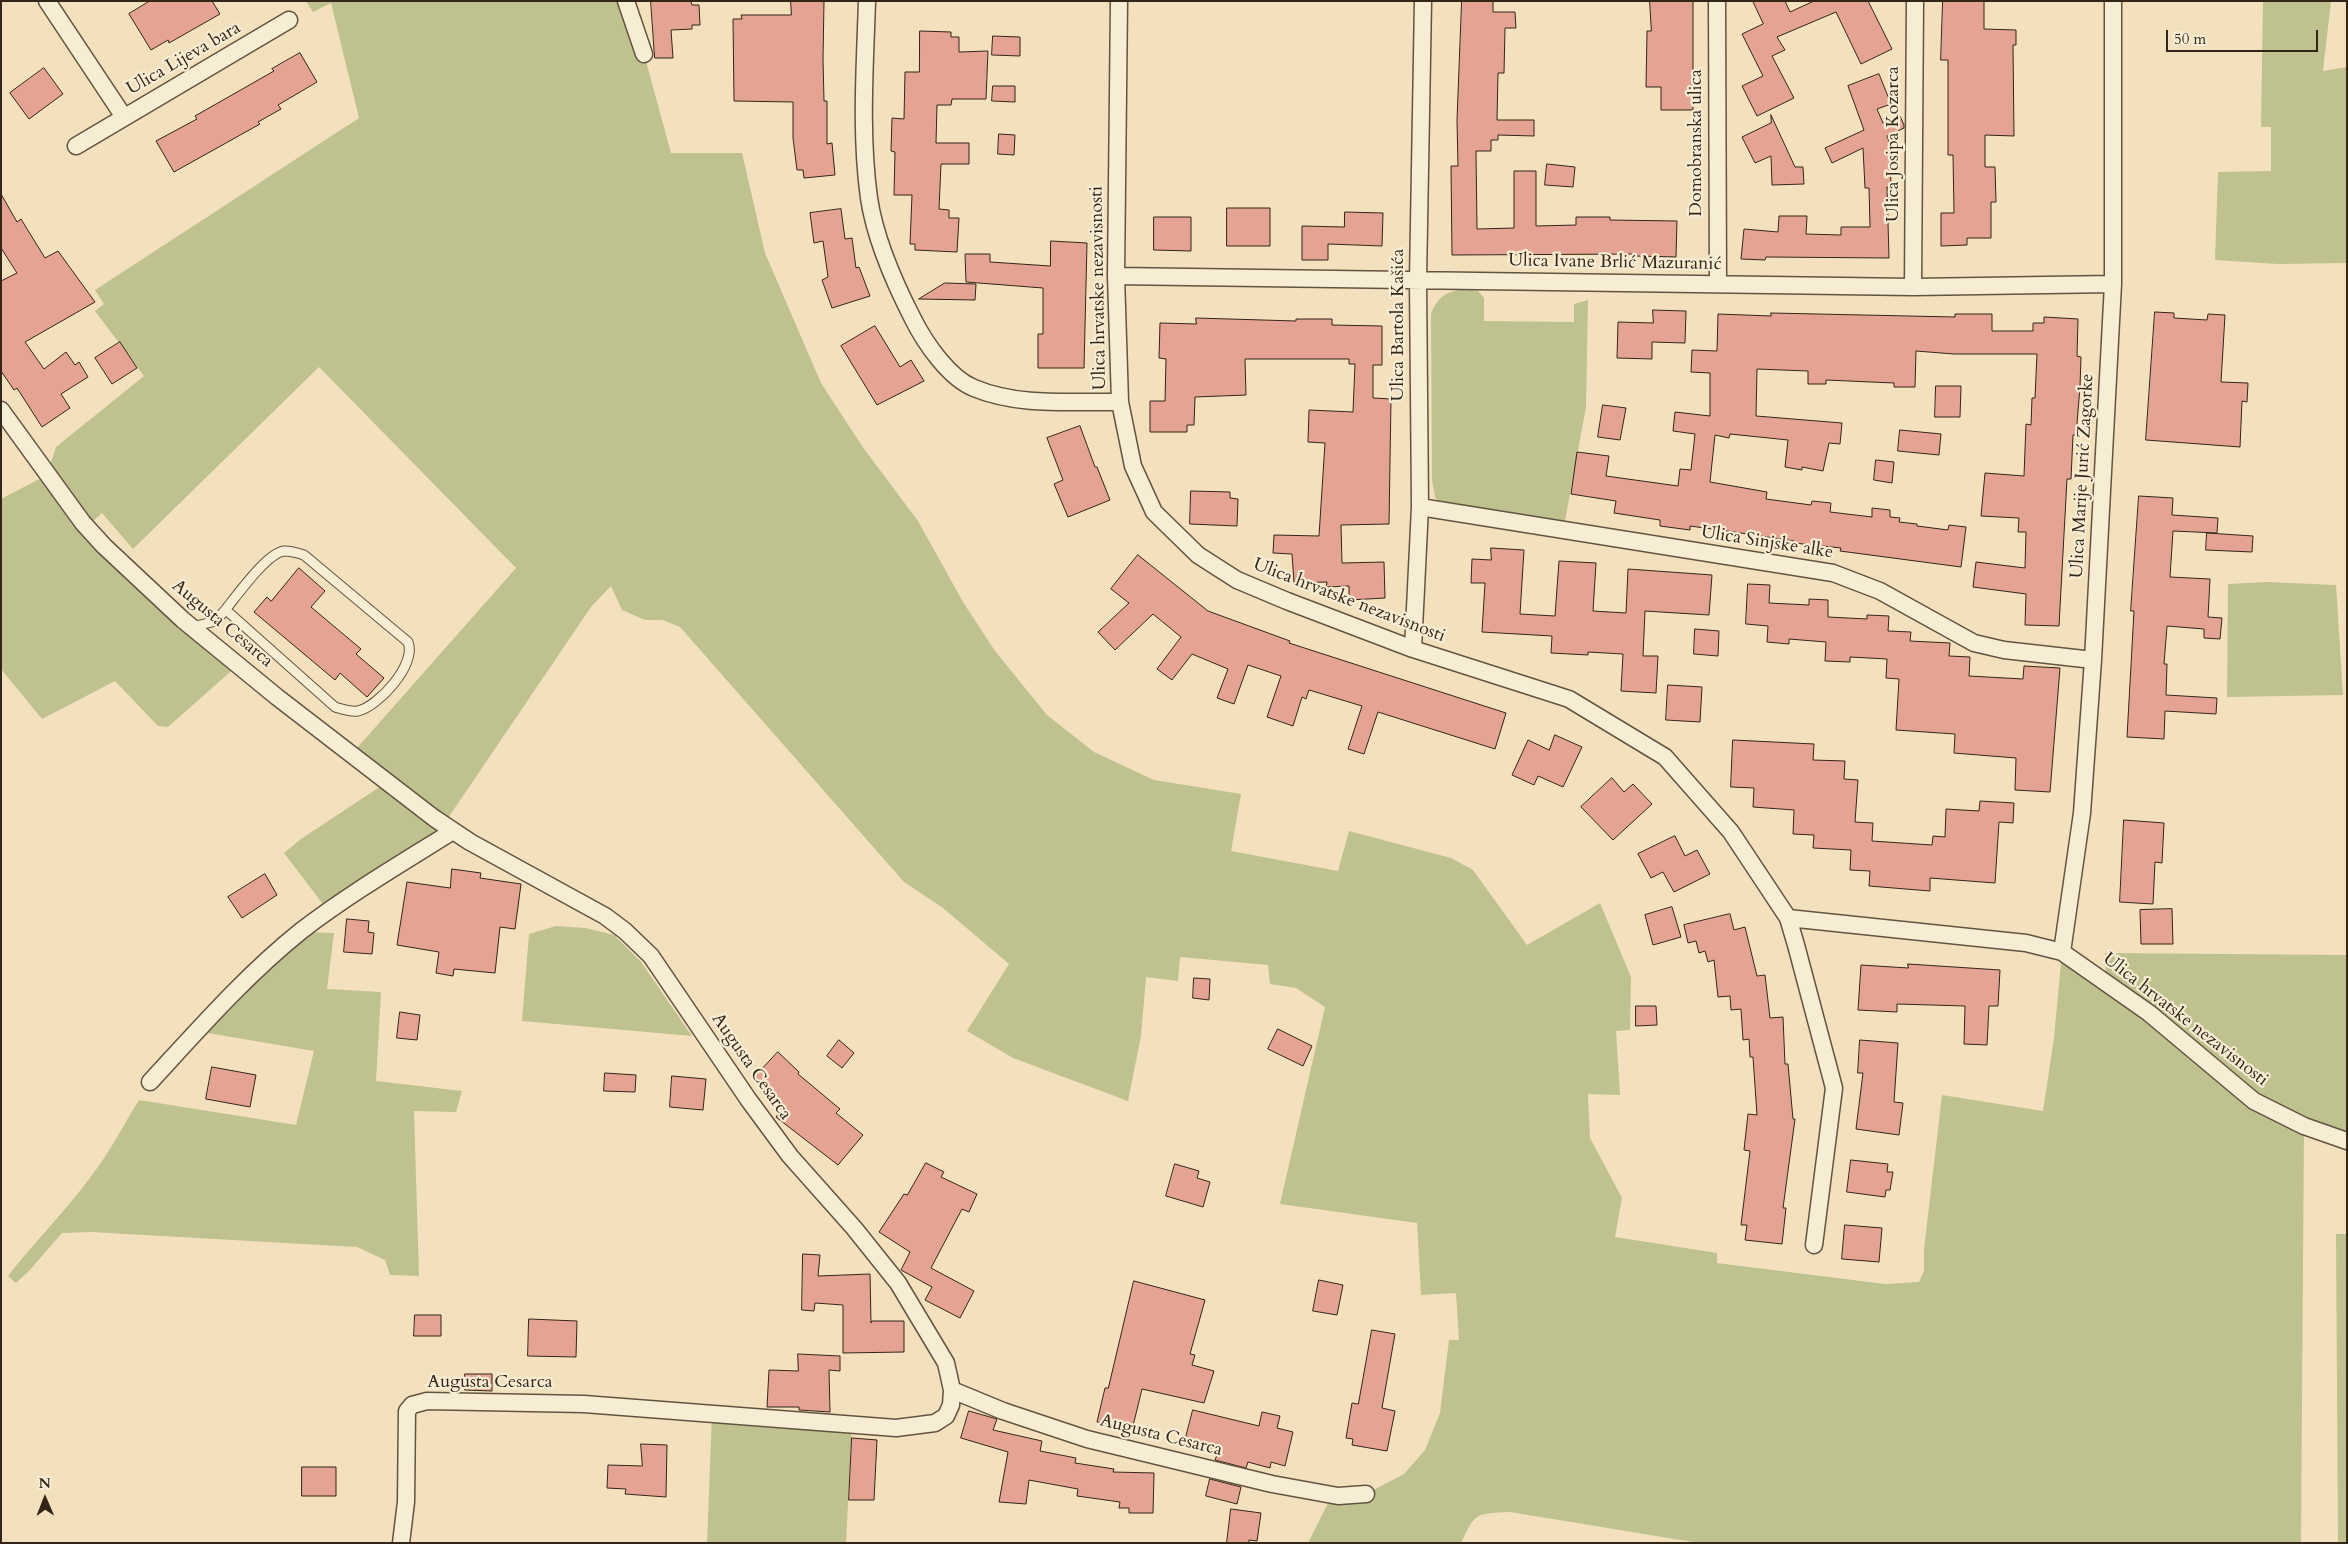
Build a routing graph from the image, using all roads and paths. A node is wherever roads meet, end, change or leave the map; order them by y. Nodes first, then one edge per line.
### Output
1 (47, 1) edge
2 (626, 1) edge
3 (867, 1) edge
4 (1119, 1) edge
5 (1422, 1) edge
6 (1717, 1) edge
7 (1915, 1) edge
8 (2113, 1) edge
9 (289, 20) dead end
10 (644, 54) dead end
11 (124, 117) junction
12 (76, 146) dead end
13 (1116, 276) junction
14 (1418, 280) junction
15 (1718, 284) junction
16 (2113, 284) junction
17 (1913, 287) junction
18 (1120, 402) junction
19 (1, 410) edge
20 (1420, 507) junction
21 (226, 610) junction
22 (192, 627) junction
23 (1412, 649) junction
24 (2093, 660) junction
25 (454, 831) junction
26 (1788, 918) junction
27 (2062, 952) junction
28 (150, 1082) dead end
29 (2347, 1141) edge
30 (1814, 1245) dead end
31 (952, 1390) junction
32 (1366, 1494) dead end
33 (401, 1543) edge

1 - 11 street, Ulica Lijeva bara
2 - 10 street
3 - 18 street
4 - 13 street, Ulica hrvatske nezavisnosti
5 - 14 street, Ulica Bartola Kašića
6 - 15 street, Domobranska ulica
7 - 17 street, Ulica Josipa Kozarca
8 - 16 street, Ulica Marije Jurić Zagorke
9 - 11 street, Ulica Lijeva bara
11 - 12 street, Ulica Lijeva bara
13 - 14 street, Ulica Ivane Brlić Mazuranić
13 - 18 street, Ulica hrvatske nezavisnosti
14 - 15 street, Ulica Ivane Brlić Mazuranić
14 - 20 street, Ulica Bartola Kašića
15 - 17 street, Ulica Ivane Brlić Mazuranić
16 - 17 street, Ulica Ivane Brlić Mazuranić
16 - 24 street, Ulica Marije Jurić Zagorke
18 - 23 street, Ulica hrvatske nezavisnosti
19 - 22 street, Augusta Cesarca
20 - 23 street, Ulica Bartola Kašića
20 - 24 street, Ulica Sinjske alke
21 - 21 lane
21 - 22 lane
22 - 25 street, Augusta Cesarca
23 - 26 street, Ulica hrvatske nezavisnosti
24 - 27 street, Ulica Marije Jurić Zagorke
25 - 28 street
25 - 31 street, Augusta Cesarca
26 - 27 street, Ulica hrvatske nezavisnosti
26 - 30 street, Ulica hrvatske nezavisnosti
27 - 29 street, Ulica hrvatske nezavisnosti
31 - 32 street, Augusta Cesarca
31 - 33 street, Augusta Cesarca

